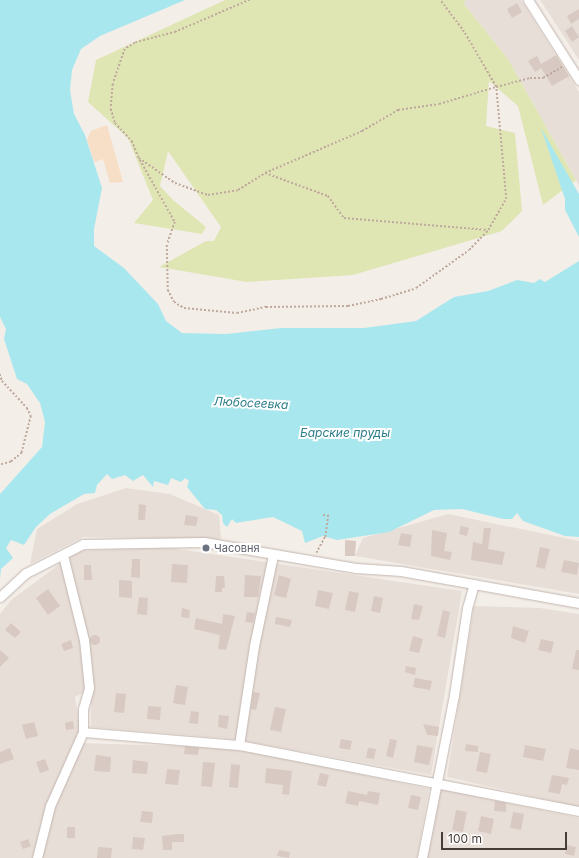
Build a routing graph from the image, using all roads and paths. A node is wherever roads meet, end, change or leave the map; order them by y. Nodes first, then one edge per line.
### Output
1 (250, 0) edge
2 (440, 0) edge
3 (528, 0) edge
4 (569, 65) junction
5 (579, 80) edge
6 (496, 87) junction
7 (139, 158) junction
8 (265, 173) junction
9 (488, 230) junction
10 (0, 374) edge
11 (0, 465) edge
12 (323, 515) dead end
13 (215, 544) junction
14 (213, 554) dead end
15 (63, 555) junction
16 (273, 555) junction
17 (314, 562) junction
18 (472, 581) junction
19 (0, 597) edge
20 (579, 603) edge
21 (83, 732) junction
22 (239, 745) junction
23 (437, 783) junction
24 (579, 811) edge
25 (37, 858) edge
26 (422, 858) edge

1 - 7 path
2 - 6 path
3 - 4 street
4 - 5 street
4 - 6 path
6 - 8 path
6 - 9 path
7 - 8 path
7 - 9 path
8 - 9 path
10 - 11 path
12 - 17 path
13 - 14 street
13 - 15 street
13 - 16 street
15 - 19 street
15 - 21 street
16 - 17 street
16 - 22 street
17 - 18 street
18 - 20 street
18 - 23 street
21 - 22 street
21 - 25 street
22 - 23 street
23 - 24 street
23 - 26 street

